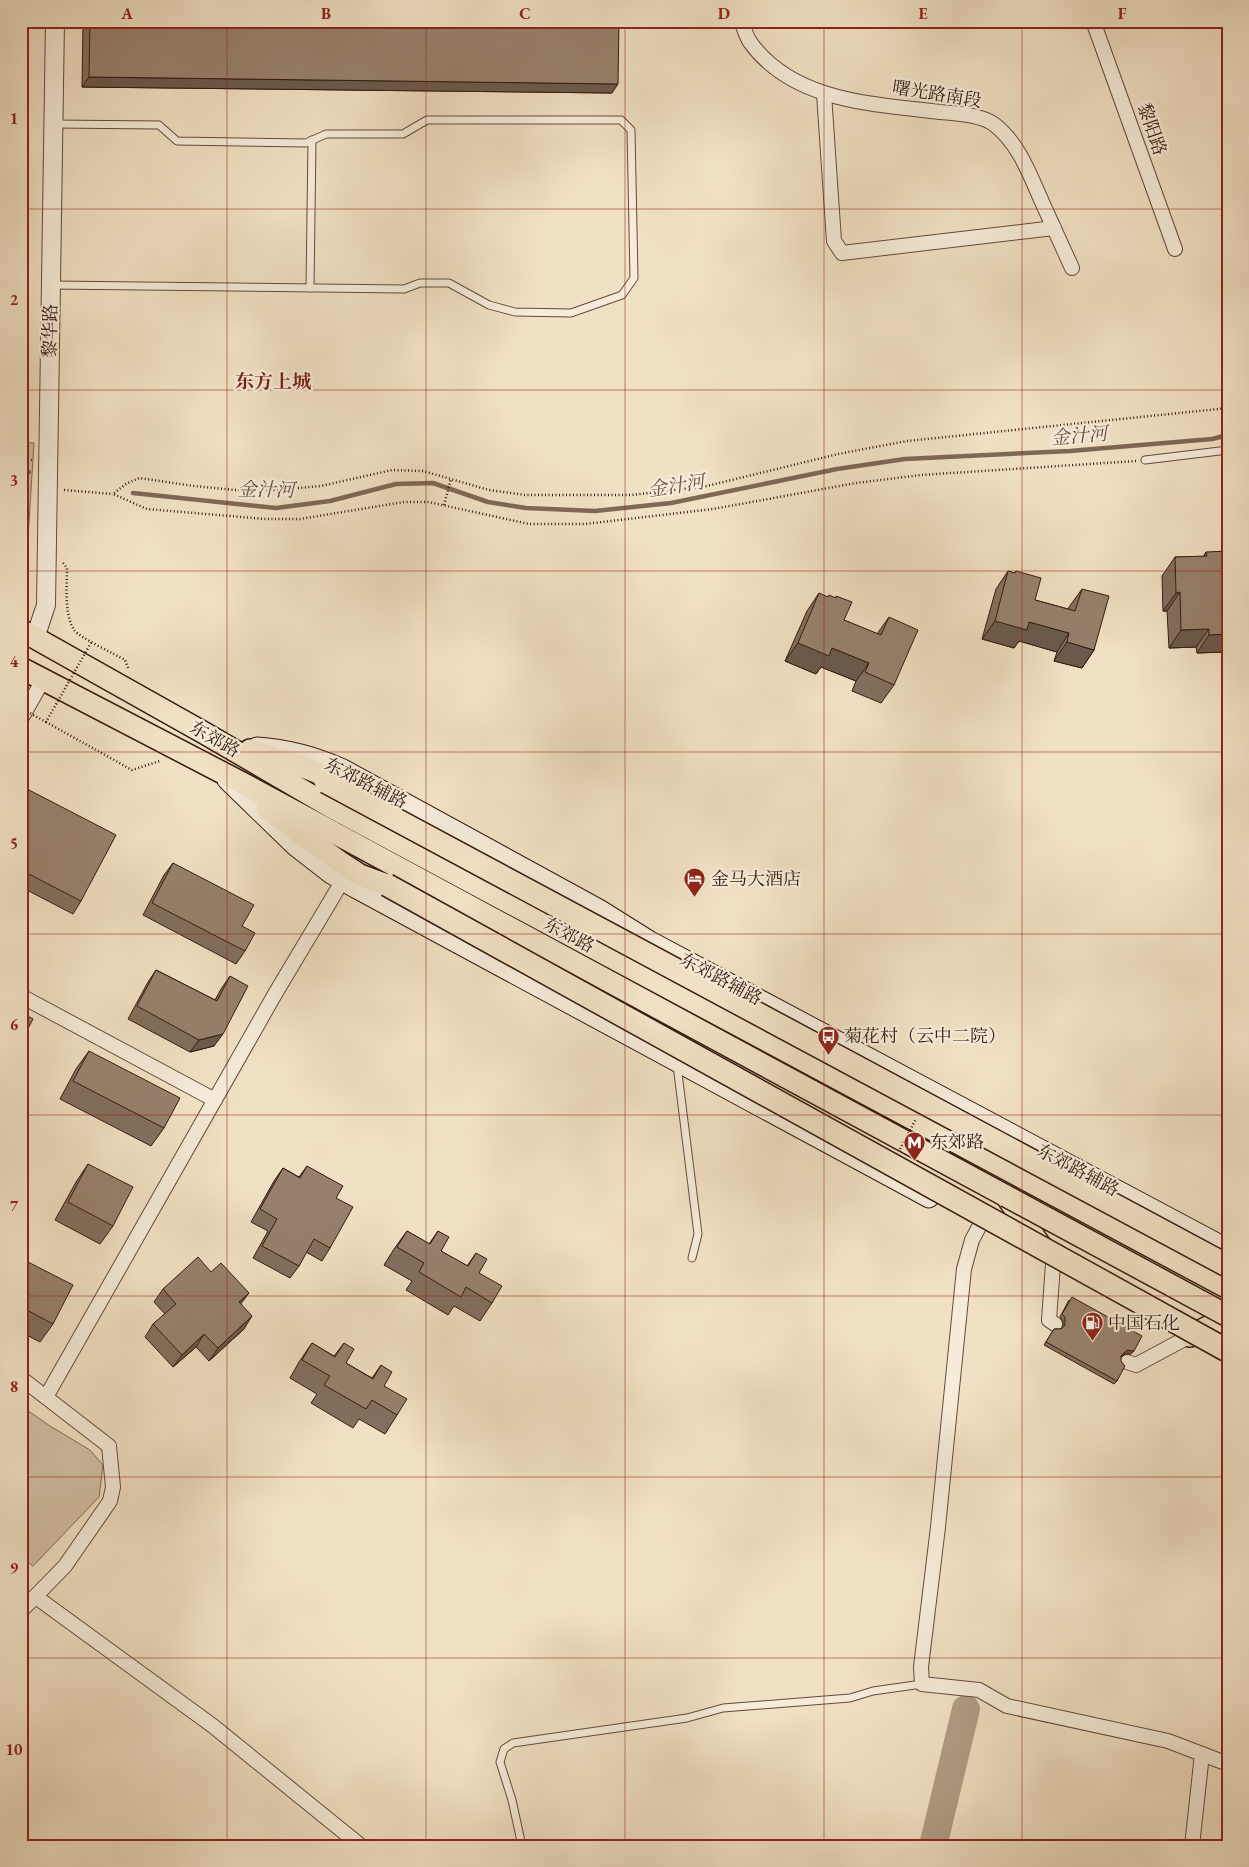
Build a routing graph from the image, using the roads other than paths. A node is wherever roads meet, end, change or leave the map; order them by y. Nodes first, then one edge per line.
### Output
1 (55, 21) edge
2 (741, 21) edge
3 (1093, 21) edge
4 (824, 94) junction
5 (53, 124) junction
6 (312, 140) junction
7 (1054, 228) junction
8 (1175, 249) dead end
9 (1072, 268) dead end
10 (51, 285) junction
11 (310, 288) junction
12 (1228, 450) edge
13 (1146, 460) road end
14 (28, 634) edge
15 (21, 668) edge
16 (42, 680) junction
17 (21, 719) edge
18 (206, 734) junction
19 (189, 756) junction
20 (326, 782) joint
21 (343, 880) junction
22 (387, 885) joint
23 (21, 996) edge
24 (677, 1062) junction
25 (215, 1100) junction
26 (1006, 1196) junction
27 (980, 1225) junction
28 (1228, 1249) edge
29 (692, 1258) dead end
30 (1053, 1264) junction
31 (1228, 1266) edge
32 (1228, 1288) edge
33 (1228, 1316) edge
34 (1056, 1324) dead end
35 (1190, 1336) junction
36 (1228, 1351) edge
37 (1228, 1357) edge
38 (1127, 1362) dead end
39 (21, 1378) edge
40 (46, 1397) junction
41 (36, 1597) junction
42 (21, 1611) edge
43 (922, 1684) junction
44 (1202, 1754) junction
45 (1228, 1764) edge
46 (361, 1846) edge
47 (522, 1846) edge
48 (1192, 1846) edge

1 - 5 street, 黎华路
2 - 4 street, 曙光路南段
3 - 8 street, 黎阳路
4 - 7 street, 曙光路南段
4 - 7 street
5 - 6 lane
5 - 10 street, 黎华路
6 - 11 lane
6 - 11 lane
7 - 9 street, 曙光路南段
10 - 11 lane
10 - 14 street, 黎华路
12 - 13 lane
14 - 18 main road, 东郊路
15 - 16 main road, 东郊路
16 - 17 street
16 - 19 main road, 东郊路
18 - 20 main road
18 - 28 main road, 东郊路辅路
18 - 32 main road, 东郊路
19 - 21 main road
19 - 22 main road
19 - 26 main road, 东郊路
20 - 31 highway, bridge
21 - 24 main road
21 - 25 street
22 - 36 highway, bridge
23 - 25 street
24 - 27 main road
24 - 29 lane
25 - 40 street
26 - 30 main road
26 - 33 main road, 东郊路, bridge
27 - 30 main road
27 - 43 street
30 - 34 street
30 - 35 main road
33 - 35 main road
35 - 37 main road
35 - 38 street
39 - 40 street
40 - 41 street
41 - 42 street
41 - 46 street
43 - 44 street
43 - 47 lane
44 - 45 street
44 - 48 street

